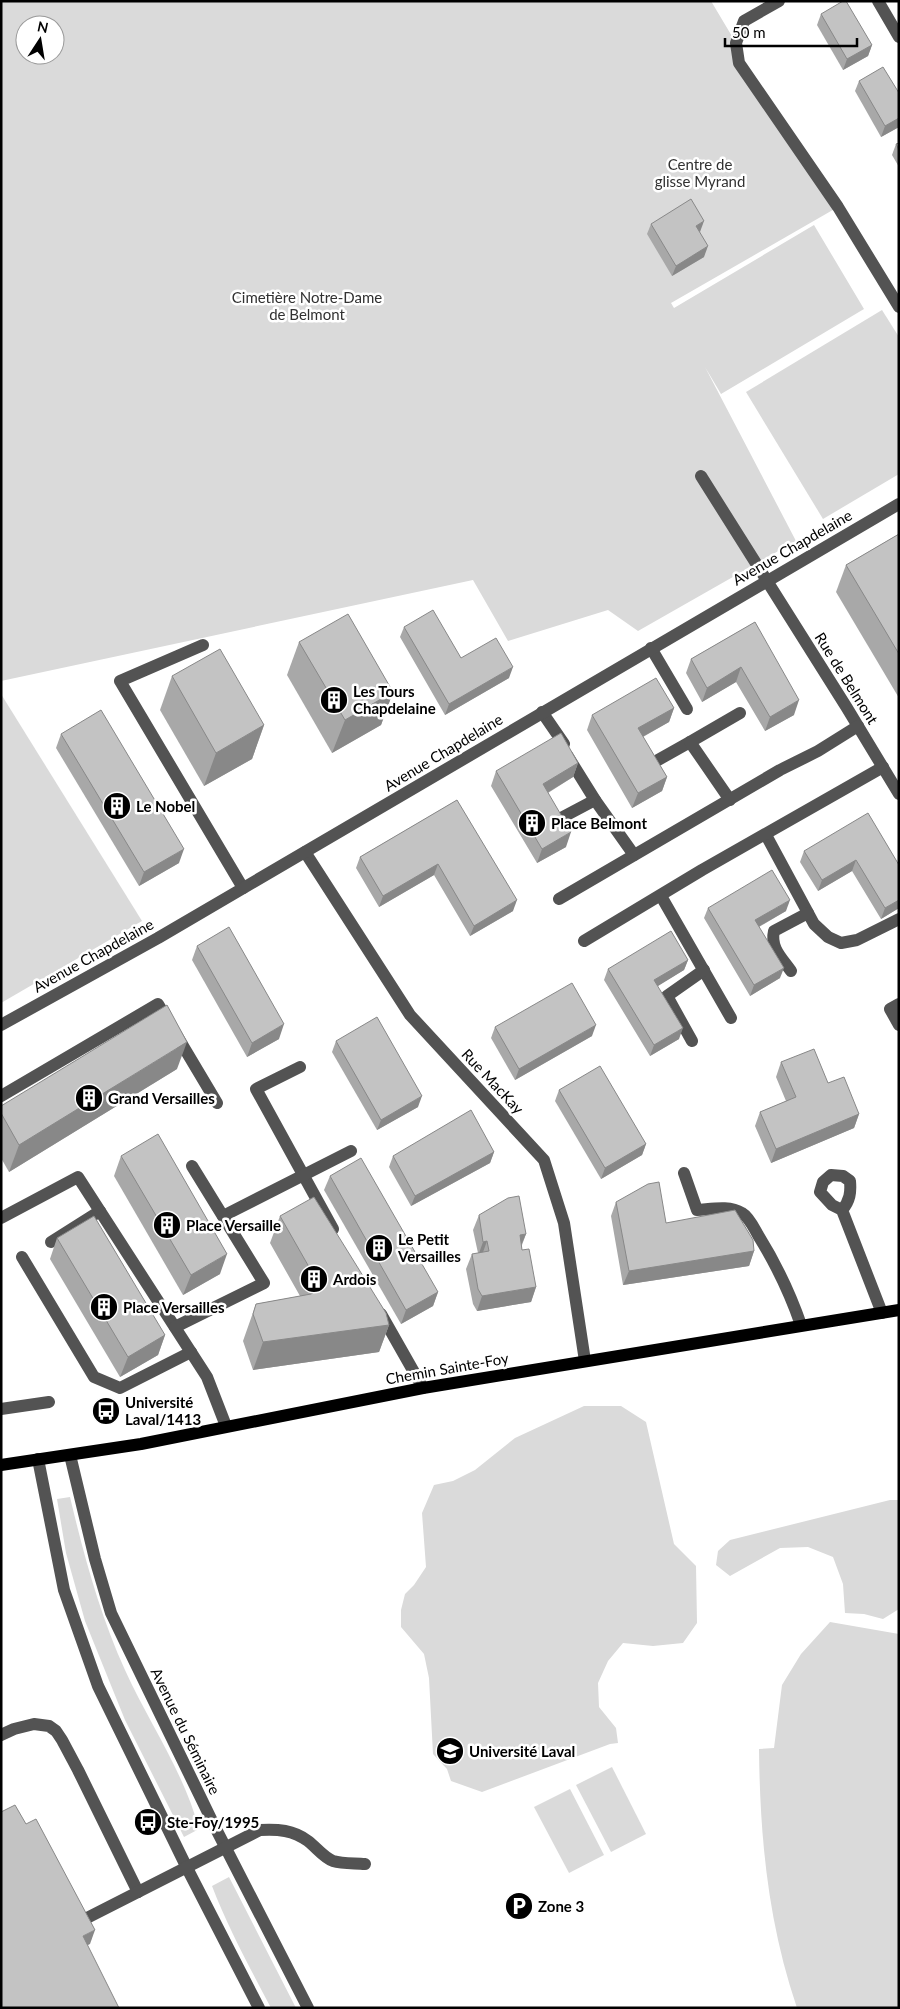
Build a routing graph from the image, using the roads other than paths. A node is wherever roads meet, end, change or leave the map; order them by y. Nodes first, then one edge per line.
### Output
1 (779, 1) edge
2 (878, 1) edge
3 (899, 37) edge
4 (899, 307) edge
5 (701, 476) dead end
6 (899, 504) edge
7 (767, 580) junction
8 (203, 645) dead end
9 (651, 648) junction
10 (687, 709) dead end
11 (542, 712) junction
12 (740, 713) dead end
13 (858, 726) junction
14 (690, 742) junction
15 (658, 760) edge
16 (883, 767) junction
17 (899, 794) edge
18 (595, 800) junction
19 (730, 800) junction
20 (562, 818) edge
21 (766, 835) junction
22 (305, 852) junction
23 (634, 855) junction
24 (243, 888) junction
25 (660, 896) junction
26 (559, 899) dead end
27 (808, 913) junction
28 (899, 919) edge
29 (584, 942) dead end
30 (704, 970) junction
31 (791, 971) dead end
32 (899, 1004) edge
33 (731, 1018) dead end
34 (899, 1024) edge
35 (1, 1025) edge
36 (692, 1041) dead end
37 (300, 1067) dead end
38 (1, 1096) edge
39 (217, 1103) dead end
40 (350, 1151) dead end
41 (192, 1166) dead end
42 (684, 1173) dead end
43 (302, 1175) junction
44 (842, 1210) dead end
45 (100, 1211) junction
46 (222, 1216) junction
47 (1, 1218) edge
48 (51, 1242) dead end
49 (341, 1243) edge
50 (22, 1257) dead end
51 (375, 1303) edge
52 (899, 1310) edge
53 (882, 1313) junction
54 (801, 1325) junction
55 (175, 1327) junction
56 (191, 1352) junction
57 (585, 1361) junction
58 (423, 1388) junction
59 (49, 1402) dead end
60 (1, 1409) edge
61 (226, 1426) junction
62 (70, 1455) junction
63 (38, 1459) junction
64 (1, 1465) edge
65 (1, 1736) edge
66 (225, 1848) junction
67 (365, 1864) dead end
68 (187, 1868) junction
69 (138, 1892) junction
70 (78, 1922) edge
71 (259, 2008) edge
72 (308, 2008) edge

1 - 4 street
2 - 3 street
5 - 7 street, Rue de Belmont
6 - 7 street, Avenue Chapdelaine
7 - 9 street, Avenue Chapdelaine
7 - 13 street, Rue de Belmont
8 - 24 street
9 - 10 street
9 - 11 street, Avenue Chapdelaine
11 - 18 street
11 - 22 street, Avenue Chapdelaine
12 - 14 street
13 - 16 street, Rue de Belmont
13 - 19 street
14 - 15 street
14 - 19 street
16 - 17 street, Rue de Belmont
16 - 21 street
18 - 20 street
18 - 23 street
19 - 23 street
21 - 25 street
21 - 27 street
22 - 24 street, Avenue Chapdelaine
22 - 57 street, Rue MacKay
23 - 26 street
24 - 35 street, Avenue Chapdelaine
25 - 29 street
25 - 30 street
27 - 28 street
27 - 31 street
30 - 33 street
30 - 36 street
32 - 34 street
37 - 43 street
38 - 39 street
40 - 43 street
41 - 46 street
42 - 54 street
43 - 46 street
43 - 49 street
44 - 53 street
45 - 47 street
45 - 48 street
45 - 55 street
46 - 55 street
50 - 56 street
51 - 58 street
52 - 53 main road, Chemin Sainte-Foy
53 - 54 main road, Chemin Sainte-Foy
54 - 57 main road, Chemin Sainte-Foy
55 - 56 street
56 - 61 street
57 - 58 main road, Chemin Sainte-Foy
58 - 61 main road, Chemin Sainte-Foy
59 - 60 street
61 - 62 main road, Chemin Sainte-Foy
62 - 63 main road, Chemin Sainte-Foy
62 - 66 street, Avenue du Séminaire
63 - 64 main road, Chemin Sainte-Foy
63 - 68 street
65 - 69 street
66 - 67 street
66 - 68 street
66 - 72 street, Avenue du Séminaire
68 - 69 street
68 - 71 street
69 - 70 street

